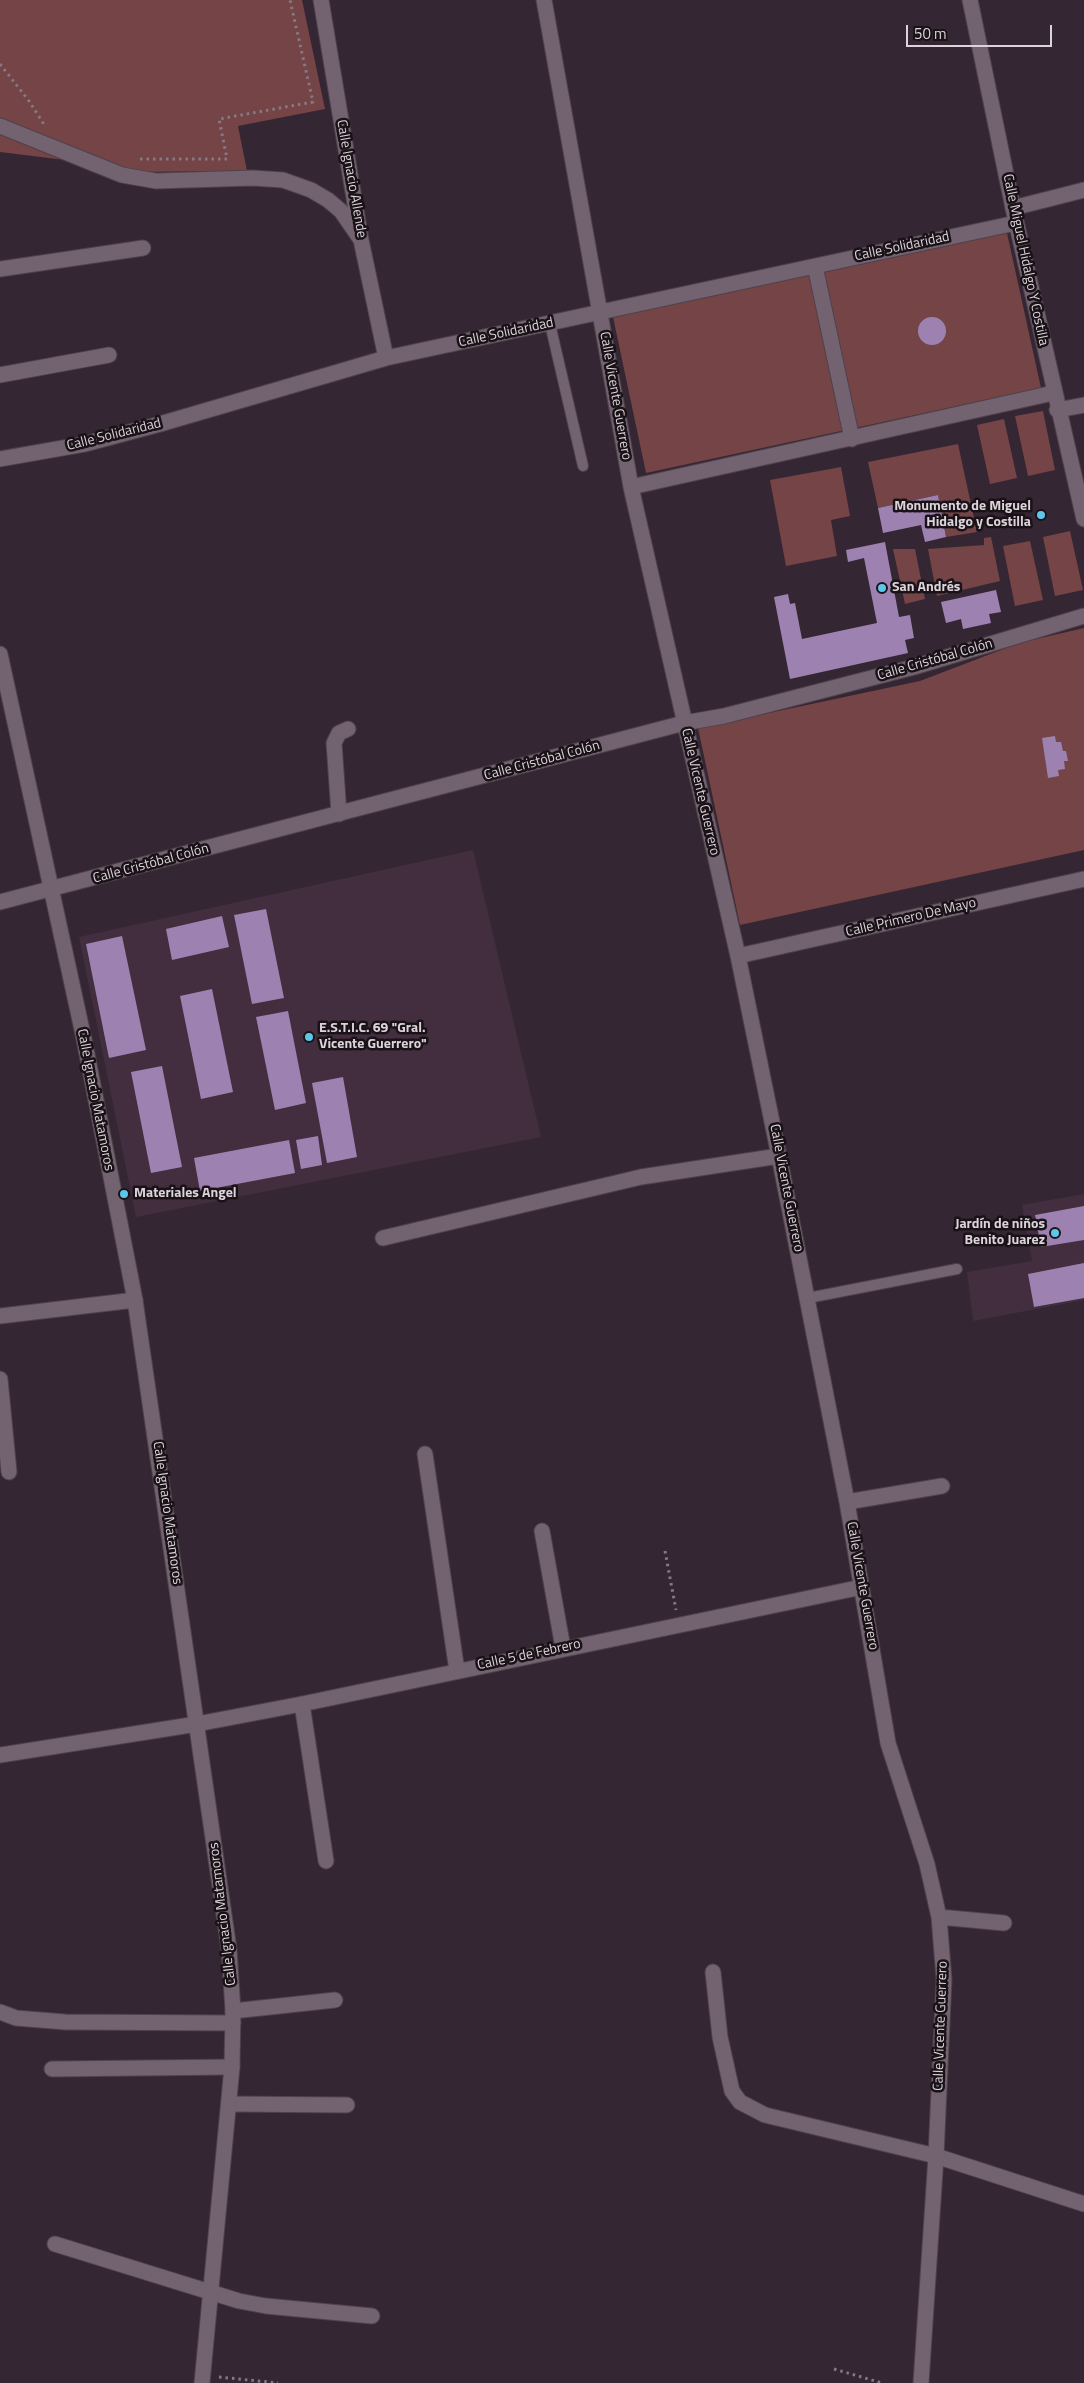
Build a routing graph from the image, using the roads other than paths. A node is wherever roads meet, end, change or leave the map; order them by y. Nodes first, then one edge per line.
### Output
1 (320, 0) edge
2 (544, 0) edge
3 (970, 0) edge
4 (0, 126) edge
5 (1084, 190) edge
6 (1015, 216) junction
7 (361, 240) junction
8 (142, 248) dead end
9 (815, 266) junction
10 (0, 269) edge
11 (600, 311) junction
12 (550, 324) junction
13 (109, 355) dead end
14 (386, 358) junction
15 (0, 375) edge
16 (1054, 393) junction
17 (1084, 404) edge
18 (1057, 410) junction
19 (852, 439) junction
20 (0, 460) edge
21 (583, 466) dead end
22 (632, 487) junction
23 (1084, 519) edge
24 (1084, 616) edge
25 (0, 654) edge
26 (684, 723) junction
27 (348, 729) dead end
28 (339, 814) junction
29 (1084, 879) edge
30 (51, 890) junction
31 (0, 902) edge
32 (738, 956) junction
33 (779, 1156) junction
34 (383, 1238) dead end
35 (957, 1269) dead end
36 (808, 1298) junction
37 (135, 1300) junction
38 (0, 1316) edge
39 (0, 1378) edge
40 (425, 1454) dead end
41 (9, 1472) dead end
42 (942, 1486) dead end
43 (847, 1502) junction
44 (542, 1531) dead end
45 (862, 1587) junction
46 (563, 1648) junction
47 (457, 1671) junction
48 (302, 1704) junction
49 (197, 1724) junction
50 (0, 1755) edge
51 (326, 1861) dead end
52 (939, 1917) junction
53 (1004, 1924) dead end
54 (713, 1972) dead end
55 (335, 2000) dead end
56 (0, 2012) edge
57 (233, 2017) junction
58 (232, 2067) junction
59 (52, 2069) dead end
60 (228, 2104) junction
61 (347, 2105) dead end
62 (936, 2156) junction
63 (1084, 2204) edge
64 (55, 2244) dead end
65 (211, 2294) junction
66 (372, 2316) dead end
67 (202, 2379) edge
68 (921, 2383) edge

1 - 7 street, Calle Ignacio Allende
2 - 11 street, Calle Vicente Guerrero
3 - 6 street, Calle Miguel Hidalgo Y Costilla
4 - 7 street
5 - 6 street, Calle Solidaridad
6 - 9 street, Calle Solidaridad
6 - 16 street, Calle Miguel Hidalgo Y Costilla
7 - 14 street, Calle Ignacio Allende
8 - 10 street
9 - 11 street, Calle Solidaridad
9 - 19 street
11 - 12 street, Calle Solidaridad
11 - 22 street, Calle Vicente Guerrero
12 - 14 street, Calle Solidaridad
12 - 21 lane
13 - 15 street
14 - 20 street, Calle Solidaridad
16 - 18 street, Calle Miguel Hidalgo Y Costilla
16 - 19 street
17 - 18 street
18 - 23 street, Calle Miguel Hidalgo Y Costilla
19 - 22 street
22 - 26 street, Calle Vicente Guerrero
24 - 26 street, Calle Cristóbal Colón
25 - 30 street, Calle Ignacio Matamoros
26 - 28 street, Calle Cristóbal Colón
26 - 32 street, Calle Vicente Guerrero
27 - 28 street
28 - 30 street, Calle Cristóbal Colón
29 - 32 street, Calle Primero De Mayo
30 - 31 street, Calle Cristóbal Colón
30 - 37 street, Calle Ignacio Matamoros
32 - 33 street, Calle Vicente Guerrero
33 - 34 street
33 - 36 street, Calle Vicente Guerrero
35 - 36 lane
36 - 43 street, Calle Vicente Guerrero
37 - 38 street
37 - 49 street, Calle Ignacio Matamoros
39 - 41 street
40 - 47 street
42 - 43 street
43 - 45 street, Calle Vicente Guerrero
44 - 46 street
45 - 46 street, Calle 5 de Febrero
45 - 52 street, Calle Vicente Guerrero
46 - 47 street, Calle 5 de Febrero
47 - 48 street, Calle 5 de Febrero
48 - 49 street, Calle 5 de Febrero
48 - 51 street
49 - 50 street, Calle 5 de Febrero
49 - 57 street, Calle Ignacio Matamoros
52 - 53 street
52 - 62 street, Calle Vicente Guerrero
54 - 62 street
55 - 57 street
56 - 57 street
57 - 58 street, Calle Ignacio Matamoros
58 - 59 street
58 - 60 street, Calle Ignacio Matamoros
60 - 61 street
60 - 65 street, Calle Ignacio Matamoros
62 - 63 street
62 - 68 street, Calle Vicente Guerrero
64 - 65 street
65 - 66 street
65 - 67 street, Calle Ignacio Matamoros

